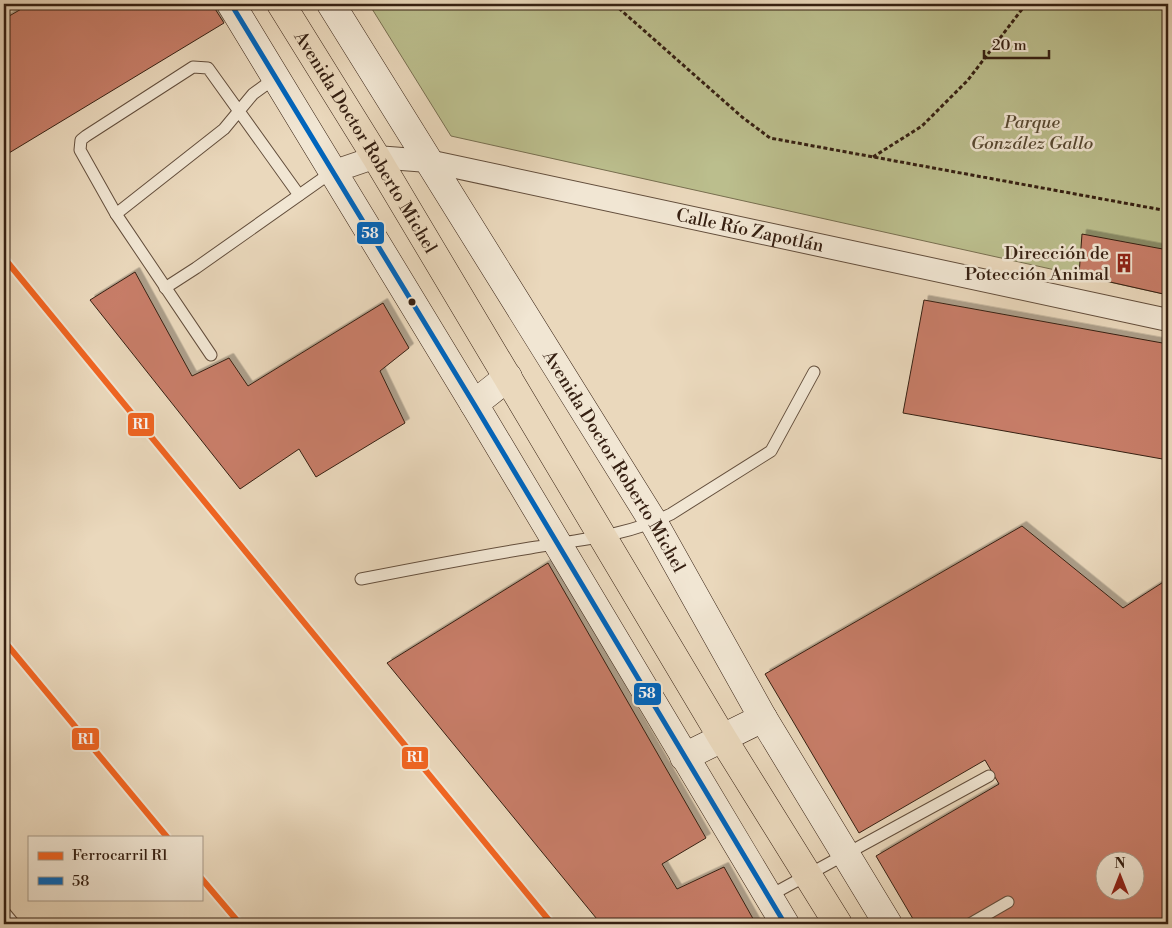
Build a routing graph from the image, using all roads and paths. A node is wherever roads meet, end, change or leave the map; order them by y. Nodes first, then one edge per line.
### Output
1 (231, 4) edge
2 (282, 4) edge
3 (331, 4) edge
4 (614, 4) edge
5 (1026, 4) edge
6 (275, 78) junction
7 (240, 111) junction
8 (376, 157) junction
9 (873, 157) junction
10 (428, 161) junction
11 (332, 172) junction
12 (298, 195) junction
13 (1168, 210) edge
14 (116, 214) junction
15 (165, 288) junction
16 (1168, 320) edge
17 (211, 355) dead end
18 (814, 372) dead end
19 (508, 377) junction
20 (474, 404) junction
21 (654, 523) junction
22 (602, 537) junction
23 (557, 544) junction
24 (361, 579) dead end
25 (763, 718) junction
26 (723, 739) junction
27 (684, 757) junction
28 (989, 776) dead end
29 (846, 854) junction
30 (808, 874) junction
31 (768, 896) junction
32 (1008, 902) dead end
33 (4, 912) edge
34 (14, 924) edge
35 (785, 924) edge
36 (838, 924) edge
37 (888, 924) edge
38 (970, 924) edge

1 - 6 main road
2 - 8 main road, Avenida Doctor Roberto Michel
3 - 10 main road, Avenida Doctor Roberto Michel
4 - 9 path
5 - 9 path
6 - 7 lane
6 - 11 main road
7 - 12 lane
7 - 14 lane
7 - 14 lane
8 - 10 street, Calle Río Zapotlán
8 - 11 street, Calle Río Zapotlán
8 - 19 main road, Avenida Doctor Roberto Michel
9 - 13 path
10 - 16 street, Calle Río Zapotlán
10 - 21 main road, Avenida Doctor Roberto Michel
11 - 12 lane
11 - 20 main road
12 - 15 lane
14 - 15 lane
15 - 17 lane
18 - 21 lane
19 - 20 main road
19 - 22 main road, Avenida Doctor Roberto Michel
20 - 23 main road
21 - 22 lane
21 - 25 main road, Avenida Doctor Roberto Michel
22 - 23 lane
22 - 26 main road, Avenida Doctor Roberto Michel
23 - 24 lane
23 - 27 main road
25 - 26 main road
25 - 29 main road, Avenida Doctor Roberto Michel
26 - 27 main road
26 - 30 main road, Avenida Doctor Roberto Michel
27 - 31 main road
28 - 29 lane
29 - 30 lane
29 - 37 main road, Avenida Doctor Roberto Michel
30 - 31 lane
30 - 36 main road, Avenida Doctor Roberto Michel
31 - 35 main road
32 - 38 lane
33 - 34 lane

